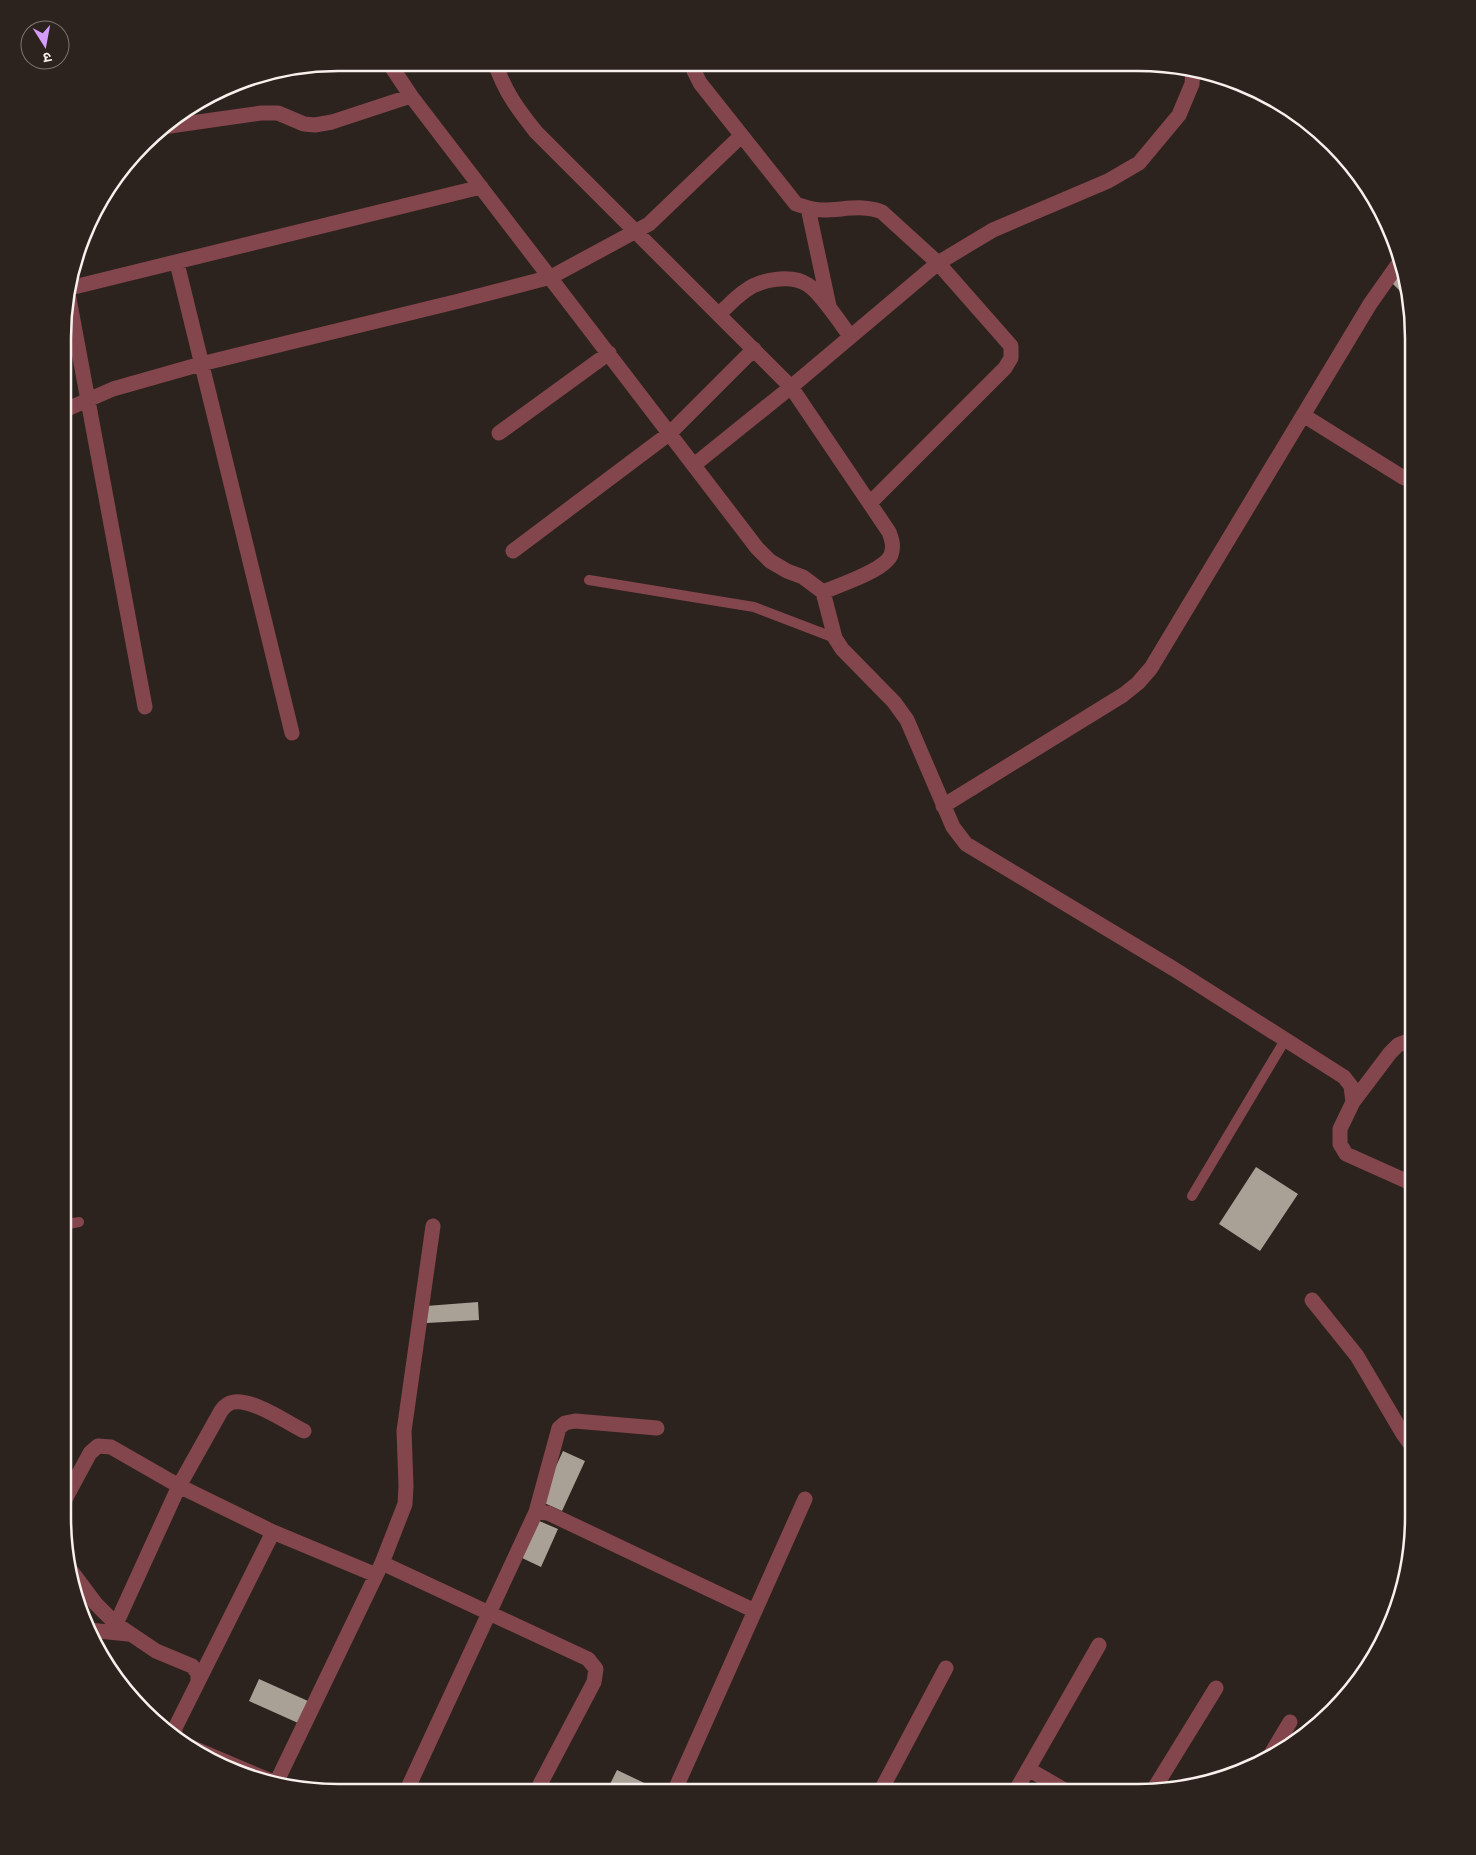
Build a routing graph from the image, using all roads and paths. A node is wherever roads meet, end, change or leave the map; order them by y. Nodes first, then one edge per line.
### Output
1 (395, 71) edge
2 (498, 71) edge
3 (694, 71) edge
4 (1193, 77) edge
5 (411, 96) junction
6 (178, 125) edge
7 (741, 136) junction
8 (481, 187) junction
9 (808, 208) junction
10 (637, 232) junction
11 (177, 263) junction
12 (938, 263) junction
13 (1396, 268) edge
14 (551, 276) junction
15 (76, 287) edge
16 (829, 310) junction
17 (719, 314) junction
18 (72, 317) edge
19 (850, 336) junction
20 (754, 349) junction
21 (609, 353) junction
22 (201, 364) junction
23 (791, 387) junction
24 (88, 399) junction
25 (71, 407) edge
26 (1303, 415) junction
27 (499, 433) dead end
28 (670, 433) junction
29 (694, 464) junction
30 (1404, 478) dead end
31 (870, 503) junction
32 (513, 551) dead end
33 (589, 580) dead end
34 (824, 597) junction
35 (833, 630) junction
36 (145, 707) dead end
37 (292, 733) dead end
38 (943, 806) junction
39 (1285, 1040) junction
40 (1405, 1042) edge
41 (1353, 1102) junction
42 (1405, 1180) edge
43 (1192, 1196) dead end
44 (79, 1222) dead end
45 (71, 1224) edge
46 (433, 1226) dead end
47 (1312, 1300) dead end
48 (657, 1428) dead end
49 (304, 1431) dead end
50 (1405, 1437) edge
51 (179, 1486) junction
52 (71, 1487) edge
53 (805, 1499) dead end
54 (536, 1512) junction
55 (273, 1532) junction
56 (379, 1569) junction
57 (79, 1581) edge
58 (755, 1611) junction
59 (488, 1612) junction
60 (116, 1624) junction
61 (97, 1631) edge
62 (129, 1634) junction
63 (1099, 1645) dead end
64 (946, 1668) dead end
65 (198, 1682) junction
66 (1216, 1688) dead end
67 (1290, 1722) dead end
68 (175, 1728) edge
69 (1277, 1745) edge
70 (1028, 1769) junction
71 (280, 1777) edge
72 (1158, 1783) edge
73 (410, 1784) edge
74 (540, 1784) edge
75 (678, 1784) edge
76 (884, 1784) edge
77 (1020, 1784) edge
78 (1054, 1784) edge

1 - 5 street
2 - 10 street
3 - 7 street
4 - 12 street
5 - 6 street
5 - 8 street
7 - 9 street
7 - 10 street
8 - 11 street
8 - 14 street
9 - 12 street
9 - 16 street
10 - 14 street
10 - 17 street
11 - 15 street
11 - 22 street
12 - 19 street
12 - 31 street
13 - 26 street
14 - 21 street
14 - 22 street
16 - 17 street
16 - 19 street
17 - 20 street
18 - 24 street
19 - 23 street
20 - 23 street
20 - 28 street
21 - 27 street
21 - 28 street
22 - 24 street
22 - 37 street
23 - 29 street
23 - 31 street
24 - 25 street
24 - 36 street
26 - 30 street
26 - 38 street
28 - 29 street
28 - 32 street
29 - 34 street
31 - 34 street
33 - 35 lane
34 - 35 street
35 - 38 street
38 - 39 street
39 - 41 street
39 - 43 lane
40 - 41 street
41 - 42 street
44 - 45 lane
46 - 56 street
47 - 50 street
48 - 54 street
49 - 51 street
51 - 52 street
51 - 55 street
51 - 60 street
53 - 58 street
54 - 58 street
54 - 59 street
55 - 56 street
55 - 65 street
56 - 59 street
56 - 71 street
57 - 60 street
58 - 75 street
59 - 73 street
59 - 74 street
60 - 62 street
61 - 62 street
62 - 65 street
63 - 70 street
64 - 76 street
65 - 68 street
66 - 72 street
67 - 69 street
70 - 77 street
70 - 78 street

